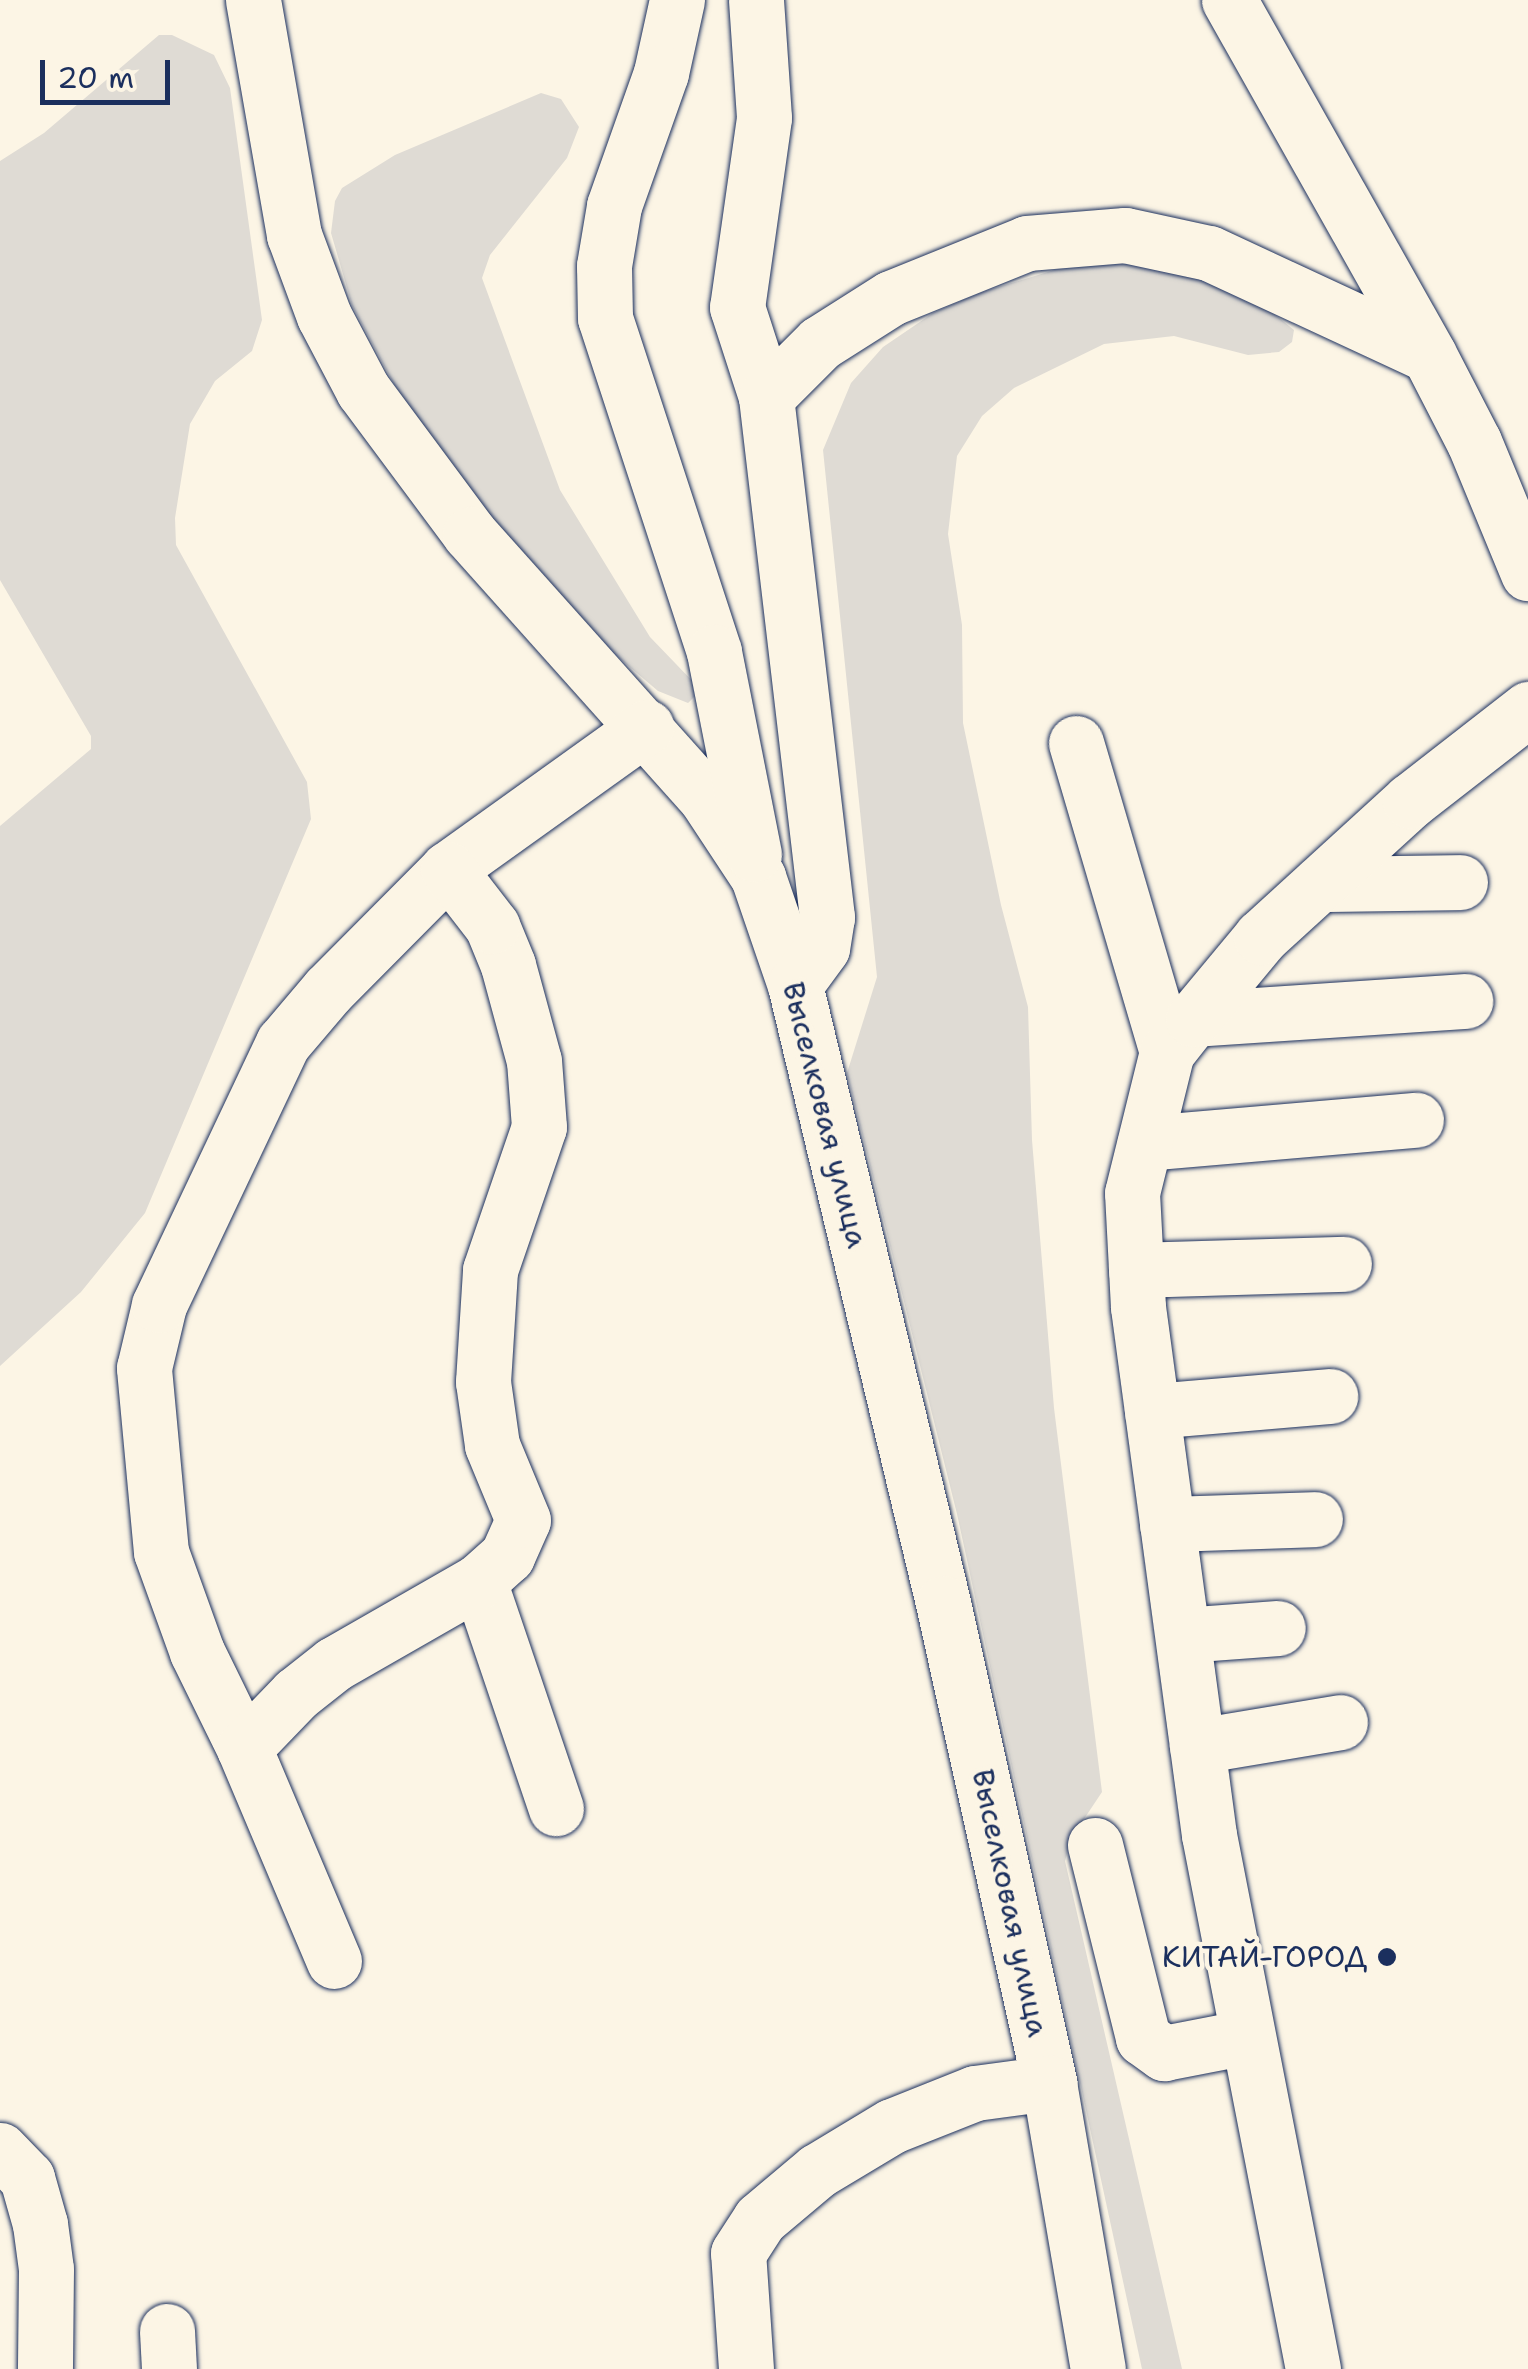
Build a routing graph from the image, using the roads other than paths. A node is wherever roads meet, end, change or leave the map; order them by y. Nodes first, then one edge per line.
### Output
1 (253, 0) edge
2 (677, 0) edge
3 (756, 0) edge
4 (1230, 0) edge
5 (1429, 355) junction
6 (766, 397) junction
7 (1528, 573) edge
8 (1528, 709) edge
9 (646, 727) junction
10 (1076, 743) dead end
11 (448, 868) junction
12 (758, 877) junction
13 (1460, 882) dead end
14 (1320, 884) junction
15 (795, 986) junction
16 (1466, 1001) dead end
17 (1180, 1036) junction
18 (1416, 1120) dead end
19 (1145, 1143) junction
20 (1344, 1264) dead end
21 (1136, 1270) junction
22 (1330, 1396) dead end
23 (1152, 1412) junction
24 (1315, 1518) dead end
25 (1168, 1524) junction
26 (478, 1580) junction
27 (1278, 1628) dead end
28 (1182, 1636) junction
29 (1340, 1722) dead end
30 (1197, 1746) junction
31 (244, 1748) junction
32 (556, 1808) dead end
33 (1095, 1846) dead end
34 (334, 1962) dead end
35 (1246, 2037) junction
36 (1049, 2083) junction
37 (0, 2150) edge
38 (45, 2369) edge
39 (746, 2369) edge
40 (1098, 2369) edge
41 (1313, 2369) edge

1 - 9 street, Выселковая улица
2 - 12 street
3 - 6 street
4 - 5 street
5 - 6 street
5 - 7 street
6 - 15 street
8 - 14 street
9 - 11 street
9 - 12 street, Выселковая улица
10 - 17 street
11 - 26 street
11 - 31 street
12 - 15 street, Выселковая улица
13 - 14 street
14 - 17 street
15 - 36 street, Выселковая улица
16 - 17 street
17 - 19 street
18 - 19 street
19 - 21 street
20 - 21 street
21 - 23 street
22 - 23 street
23 - 25 street
24 - 25 street
25 - 28 street
26 - 31 street
26 - 32 street
27 - 28 street
28 - 30 street
29 - 30 street
30 - 35 street
31 - 34 street
33 - 35 street
35 - 41 street
36 - 39 street
36 - 40 street, Выселковая улица
37 - 38 street

